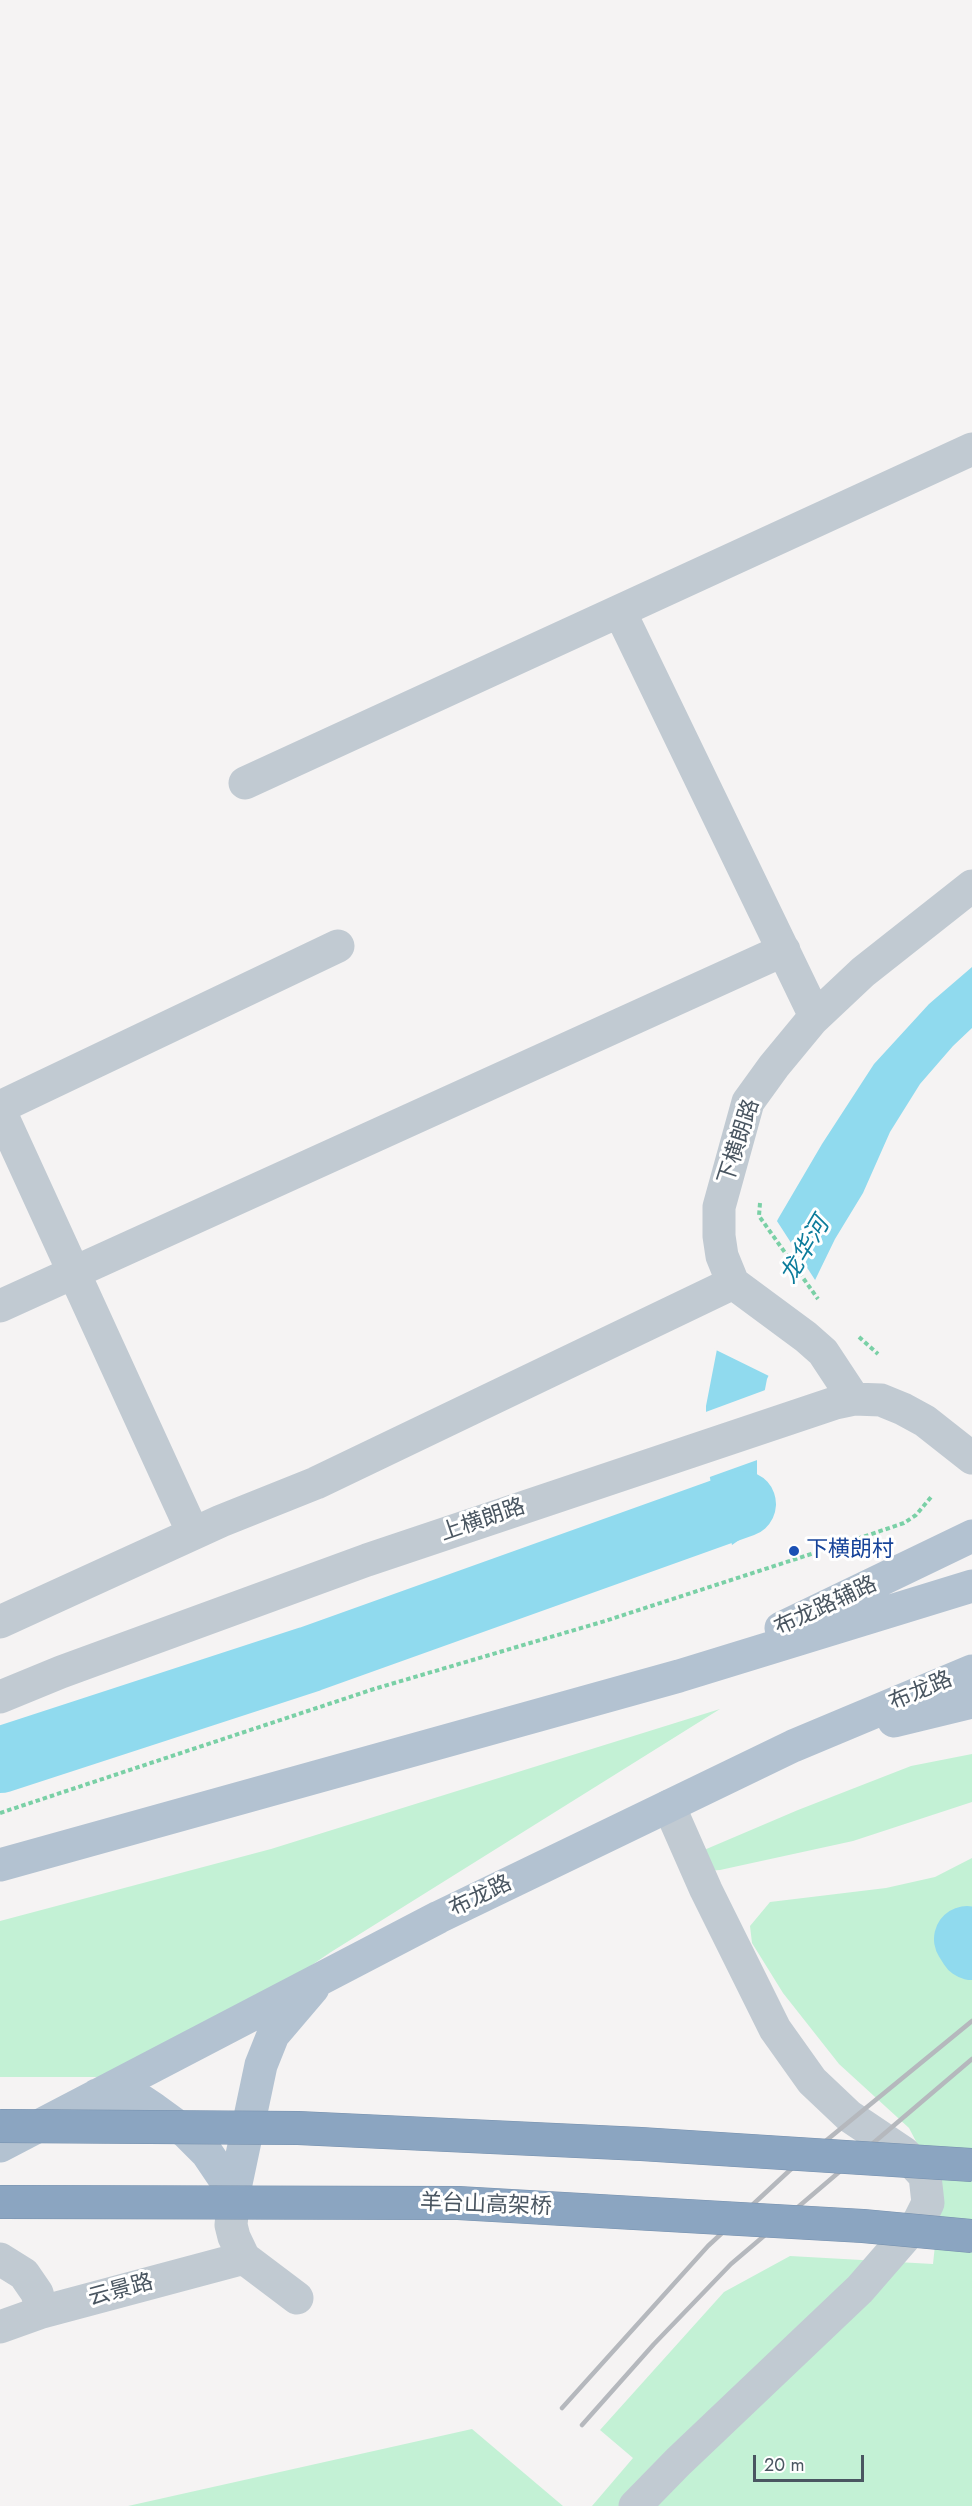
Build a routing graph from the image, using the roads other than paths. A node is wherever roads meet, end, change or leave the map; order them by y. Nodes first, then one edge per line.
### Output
1 (972, 449) edge
2 (620, 612) junction
3 (246, 783) dead end
4 (972, 886) edge
5 (338, 946) dead end
6 (784, 950) junction
7 (815, 1016) junction
8 (0, 1109) edge
9 (74, 1273) junction
10 (733, 1283) junction
11 (0, 1306) edge
12 (854, 1399) junction
13 (968, 1458) edge
14 (972, 1518) edge
15 (193, 1533) junction
16 (972, 1536) edge
17 (944, 1551) junction
18 (972, 1586) edge
19 (0, 1622) edge
20 (972, 1671) edge
21 (679, 1676) junction
22 (0, 1697) edge
23 (972, 1702) edge
24 (793, 1746) junction
25 (669, 1806) junction
26 (0, 1864) edge
27 (322, 1978) junction
28 (97, 2095) junction
29 (0, 2126) edge
30 (0, 2146) edge
31 (972, 2165) edge
32 (234, 2193) junction
33 (0, 2202) edge
34 (972, 2236) edge
35 (243, 2258) junction
36 (0, 2259) edge
37 (297, 2298) dead end
38 (42, 2312) junction
39 (0, 2327) edge
40 (636, 2506) edge

1 - 2 street
2 - 3 street
2 - 6 street
4 - 7 street, 下横朗路
5 - 8 street
6 - 7 street
6 - 9 street
7 - 10 street, 下横朗路
8 - 9 street
9 - 11 street
9 - 15 street
10 - 12 street
10 - 15 street
12 - 13 street, 上横朗路
12 - 22 street, 上横朗路
14 - 17 street
15 - 19 street
16 - 17 main road, 布龙路辅路
17 - 21 main road, 布龙路辅路
18 - 21 main road
20 - 24 main road, 布龙路
21 - 26 main road
23 - 24 main road
24 - 25 main road, 布龙路
25 - 27 main road, 布龙路
25 - 40 street
27 - 28 main road, 布龙路
27 - 32 main road
28 - 30 main road, 布龙路
28 - 32 main road
29 - 31 highway, bridge
32 - 35 street
33 - 34 highway, 羊台山高架桥, bridge
35 - 37 street
35 - 38 street, 云景路
36 - 38 street
38 - 39 street, 云景路

